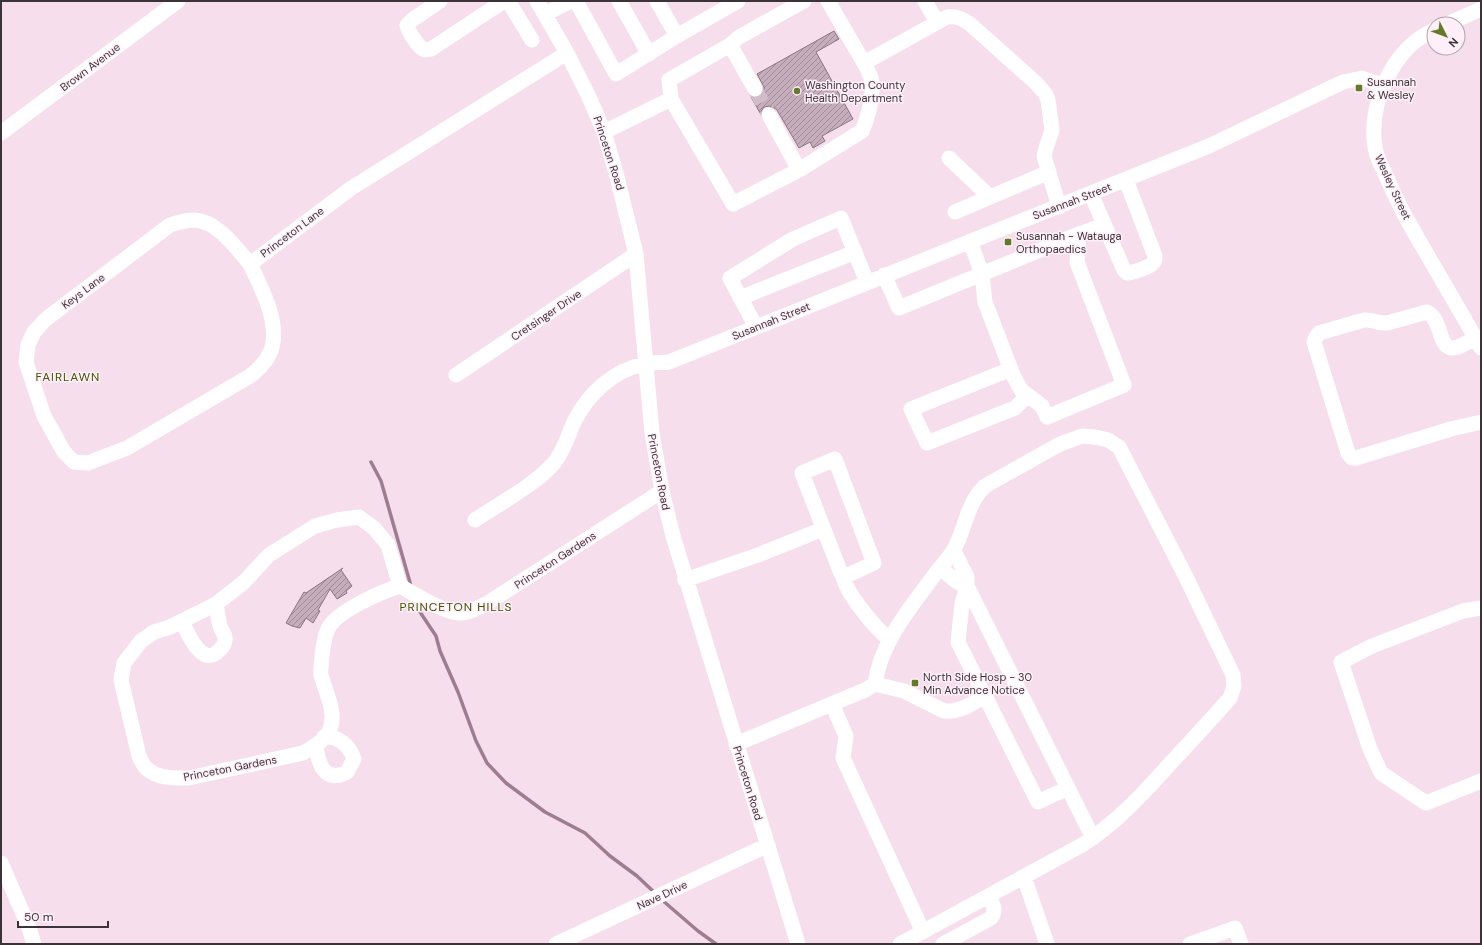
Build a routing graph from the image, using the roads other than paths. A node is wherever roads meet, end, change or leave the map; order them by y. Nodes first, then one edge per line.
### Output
1 (178, 1) edge
2 (440, 1) edge
3 (504, 1) edge
4 (508, 1) edge
5 (537, 1) edge
6 (570, 1) edge
7 (576, 1) edge
8 (619, 1) edge
9 (657, 1) edge
10 (738, 1) edge
11 (804, 1) edge
12 (828, 1) edge
13 (925, 1) edge
14 (1481, 9) edge
15 (545, 14) junction
16 (1465, 16) edge
17 (937, 22) junction
18 (1426, 33) edge
19 (677, 36) junction
20 (532, 40) dead end
21 (730, 45) junction
22 (567, 53) junction
23 (649, 54) junction
24 (864, 63) junction
25 (1384, 86) junction
26 (755, 89) tunnel mouth
27 (671, 99) junction
28 (769, 115) tunnel mouth
29 (604, 132) junction
30 (1, 133) edge
31 (949, 158) dead end
32 (799, 170) junction
33 (1049, 172) junction
34 (1126, 180) junction
35 (1091, 194) junction
36 (990, 197) junction
37 (1060, 207) junction
38 (955, 212) dead end
39 (1104, 225) junction
40 (1078, 234) junction
41 (970, 241) junction
42 (855, 252) junction
43 (636, 254) junction
44 (250, 264) junction
45 (982, 274) junction
46 (884, 275) junction
47 (867, 282) junction
48 (740, 298) junction
49 (756, 327) junction
50 (1478, 343) edge
51 (644, 364) junction
52 (1011, 369) junction
53 (456, 375) dead end
54 (1028, 395) junction
55 (1481, 422) edge
56 (74, 462) joint
57 (662, 491) junction
58 (475, 520) dead end
59 (823, 529) junction
60 (954, 550) junction
61 (940, 568) junction
62 (844, 577) junction
63 (685, 580) junction
64 (400, 586) junction
65 (967, 586) junction
66 (216, 604) junction
67 (1481, 608) edge
68 (182, 621) junction
69 (890, 639) junction
70 (875, 684) junction
71 (985, 696) junction
72 (832, 704) junction
73 (736, 744) junction
74 (1481, 781) edge
75 (1068, 788) junction
76 (1093, 838) junction
77 (768, 845) junction
78 (1, 863) edge
79 (1024, 877) junction
80 (989, 897) junction
81 (923, 932) junction
82 (34, 944) edge
83 (556, 944) edge
84 (798, 944) edge
85 (900, 944) edge
86 (943, 944) edge
87 (1048, 944) edge
88 (1190, 944) edge
89 (1241, 944) edge

1 - 30 street, Brown Avenue
2 - 3 street
4 - 20 street
5 - 15 street, Princeton Road
6 - 15 street
7 - 23 street
8 - 23 street
9 - 19 street
10 - 19 street
11 - 21 street
12 - 24 street
13 - 17 street
14 - 16 street
15 - 22 street, Princeton Road
17 - 24 street
17 - 33 street
18 - 25 street, Wesley Street
19 - 23 street
21 - 26 street
21 - 27 street
22 - 29 street, Princeton Road
22 - 44 street, Princeton Lane
24 - 32 street
25 - 34 street, Susannah Street
25 - 50 street, Wesley Street
27 - 29 street
27 - 32 street
28 - 32 street
29 - 43 street, Princeton Road
31 - 36 street
33 - 36 street
33 - 37 street
34 - 35 street, Susannah Street
34 - 39 street
35 - 37 street, Susannah Street
35 - 39 street
36 - 38 street
37 - 41 street, Susannah Street
39 - 40 street
40 - 45 street
40 - 54 street
41 - 45 street
41 - 46 street, Susannah Street
42 - 47 street
42 - 48 street
42 - 48 street
43 - 51 street, Princeton Road
43 - 53 street, Cretsinger Drive
44 - 56 street, Princeton Lane
44 - 56 street, Keys Lane
45 - 46 street
45 - 52 street
46 - 47 street, Susannah Street
47 - 49 street, Susannah Street
48 - 49 street
49 - 51 street, Susannah Street
50 - 55 street
51 - 57 street, Princeton Road
51 - 58 street, Susannah Street
52 - 54 street
52 - 54 street
57 - 63 street, Princeton Road
57 - 64 street, Princeton Gardens
59 - 62 street
59 - 62 street
59 - 63 street
60 - 61 street
60 - 65 street
60 - 76 street
61 - 65 street
61 - 69 street
62 - 69 street
63 - 73 street, Princeton Road
64 - 66 street, Princeton Gardens
64 - 68 street, Princeton Gardens
65 - 71 street
65 - 75 street
66 - 68 street, Princeton Gardens
66 - 68 street
67 - 74 street
69 - 70 street
70 - 71 street
70 - 72 street
71 - 75 street
72 - 73 street
72 - 81 street
73 - 77 street, Princeton Road
75 - 76 street
76 - 79 street
77 - 83 street, Nave Drive
77 - 84 street, Princeton Road
78 - 82 street
79 - 80 street
79 - 87 street
80 - 81 street
80 - 86 street
81 - 85 street
88 - 89 street

